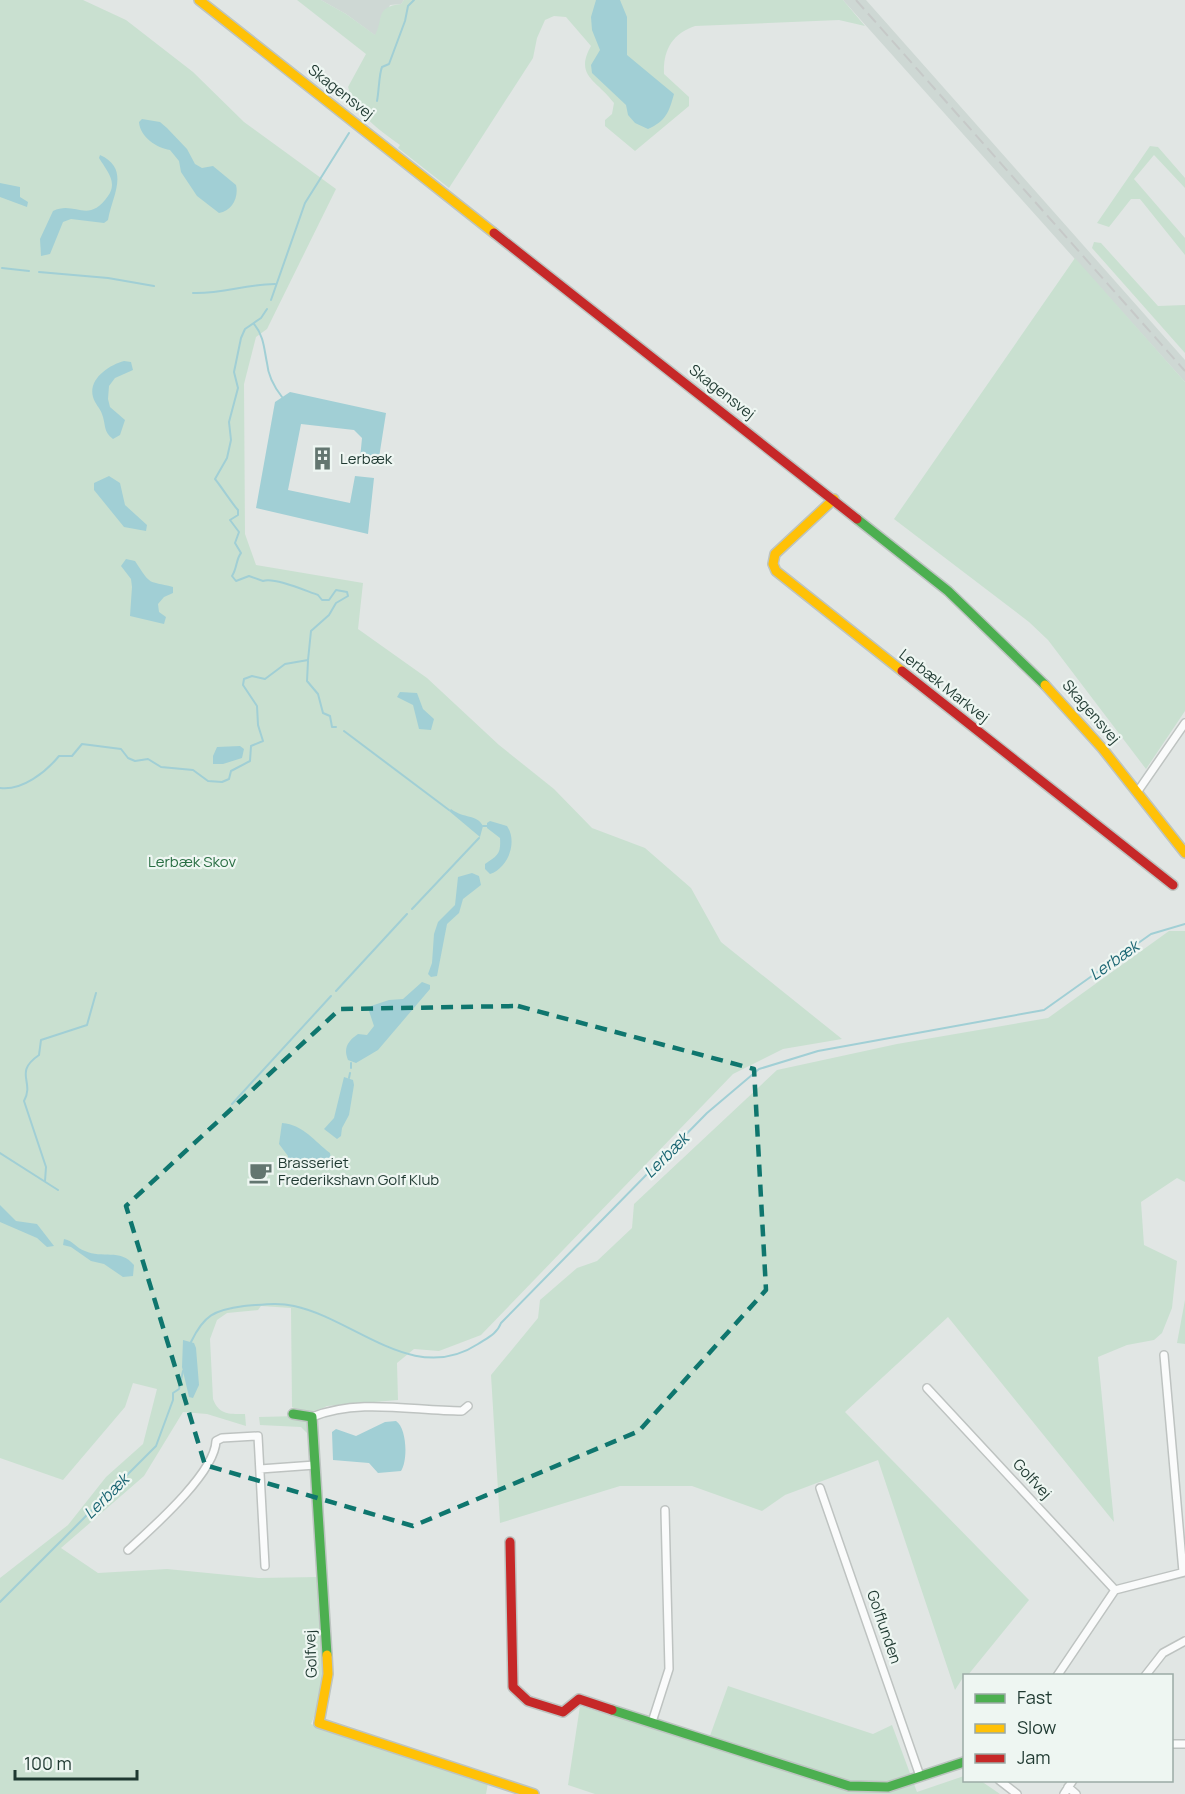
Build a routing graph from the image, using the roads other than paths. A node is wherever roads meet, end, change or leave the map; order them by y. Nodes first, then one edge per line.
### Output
1 (199, 0) edge
2 (834, 499) junction
3 (1184, 726) edge
4 (1138, 791) junction
5 (1185, 853) edge
6 (1173, 885) dead end
7 (1164, 1355) dead end
8 (927, 1388) dead end
9 (468, 1406) dead end
10 (292, 1414) dead end
11 (312, 1417) junction
12 (315, 1465) junction
13 (260, 1469) junction
14 (820, 1488) dead end
15 (665, 1510) dead end
16 (510, 1542) dead end
17 (128, 1550) dead end
18 (266, 1566) dead end
19 (1184, 1572) edge
20 (1115, 1590) junction
21 (1185, 1641) edge
22 (1058, 1674) edge
23 (1147, 1674) edge
24 (652, 1722) junction
25 (963, 1762) edge
26 (920, 1776) junction
27 (1002, 1782) edge
28 (1066, 1791) edge
29 (534, 1794) edge
30 (1017, 1794) edge
31 (1076, 1794) edge

1 - 2 street, Skagensvej
2 - 4 street, Skagensvej
2 - 6 street, Lerbæk Markvej
3 - 4 street
4 - 5 street, Skagensvej
7 - 19 street
8 - 20 street, Golfvej
9 - 11 street
10 - 11 street
11 - 12 street, Golfvej
12 - 13 street
12 - 29 street, Golfvej
13 - 17 street
13 - 18 street
14 - 26 street, Golflunden
15 - 24 street
16 - 24 street
19 - 20 street
20 - 22 street
21 - 23 street
24 - 26 street
25 - 26 street
27 - 30 street
28 - 31 street

